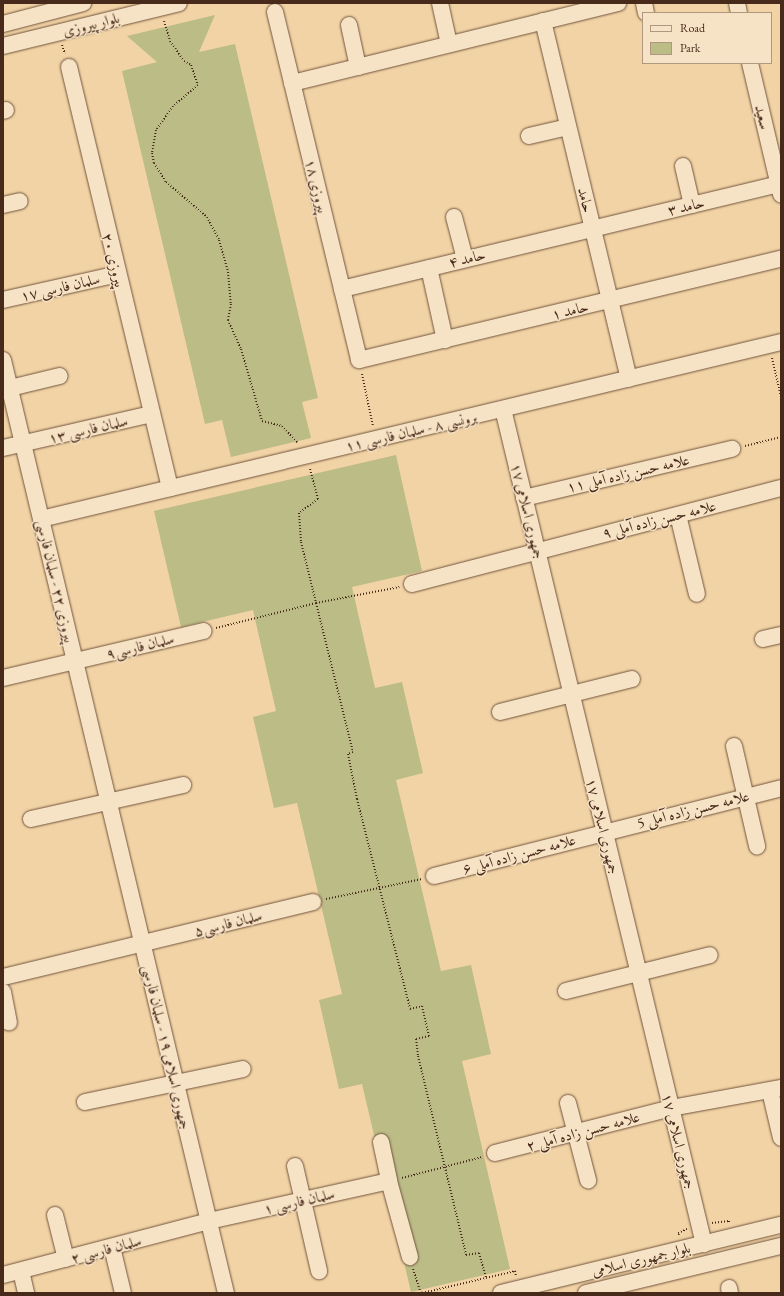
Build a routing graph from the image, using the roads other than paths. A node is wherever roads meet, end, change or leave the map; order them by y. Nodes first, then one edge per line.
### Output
1 (83, 3) edge
2 (179, 3) edge
3 (440, 3) edge
4 (618, 3) edge
5 (275, 12) dead end
6 (543, 21) junction
7 (3, 24) edge
8 (349, 25) dead end
9 (449, 44) junction
10 (3, 46) edge
11 (750, 64) edge
12 (358, 66) junction
13 (69, 67) road end
14 (292, 82) junction
15 (568, 127) junction
16 (529, 136) dead end
17 (683, 166) dead end
18 (780, 189) edge
19 (20, 200) dead end
20 (692, 204) junction
21 (3, 205) edge
22 (454, 217) dead end
23 (593, 228) junction
24 (465, 259) junction
25 (781, 259) edge
26 (429, 268) junction
27 (118, 274) junction
28 (342, 288) junction
29 (3, 300) edge
30 (610, 300) junction
31 (445, 340) junction
32 (775, 344) edge
33 (3, 360) edge
34 (359, 360) joint
35 (60, 376) dead end
36 (629, 379) junction
37 (10, 388) junction
38 (503, 409) junction
39 (152, 414) junction
40 (23, 443) junction
41 (3, 448) edge
42 (732, 449) road end
43 (170, 488) junction
44 (781, 488) edge
45 (524, 498) junction
46 (678, 514) junction
47 (41, 519) junction
48 (537, 551) junction
49 (412, 584) road end
50 (697, 594) dead end
51 (204, 631) road end
52 (781, 635) edge
53 (763, 638) dead end
54 (75, 662) junction
55 (3, 678) edge
56 (632, 678) dead end
57 (571, 693) junction
58 (500, 712) dead end
59 (734, 746) dead end
60 (183, 784) dead end
61 (781, 788) edge
62 (747, 796) junction
63 (109, 802) junction
64 (31, 819) dead end
65 (605, 831) junction
66 (757, 846) dead end
67 (434, 876) road end
68 (313, 902) road end
69 (143, 944) junction
70 (710, 955) dead end
71 (639, 973) junction
72 (3, 977) edge
73 (566, 991) dead end
74 (3, 992) edge
75 (9, 1022) dead end
76 (243, 1068) dead end
77 (176, 1083) junction
78 (775, 1090) edge
79 (85, 1102) dead end
80 (568, 1103) dead end
81 (671, 1108) junction
82 (576, 1134) junction
83 (781, 1138) edge
84 (381, 1142) dead end
85 (495, 1153) road end
86 (295, 1166) dead end
87 (588, 1180) dead end
88 (389, 1181) junction
89 (302, 1200) junction
90 (55, 1215) dead end
91 (209, 1221) junction
92 (781, 1225) edge
93 (704, 1244) junction
94 (781, 1246) edge
95 (112, 1247) junction
96 (410, 1256) road end
97 (66, 1259) junction
98 (21, 1270) junction
99 (319, 1271) dead end
100 (3, 1275) edge
101 (26, 1293) edge
102 (124, 1293) edge
103 (226, 1293) edge
104 (501, 1293) edge
105 (586, 1293) edge

1 - 7 street, بلوار پیروزی
2 - 10 street, بلوار پیروزی
3 - 9 street
4 - 6 street
5 - 14 street, پیروزی ۱۸
6 - 9 street
6 - 15 street, حامد
8 - 12 street
9 - 12 street
11 - 18 street, سعید
12 - 14 street
13 - 27 street, پیروزی ۲۰
14 - 28 street, پیروزی ۱۸
15 - 16 street
15 - 23 street, حامد
17 - 20 street
18 - 20 street, حامد ۳
19 - 21 street
20 - 23 street, حامد ۳
22 - 24 street
23 - 24 street, حامد ۴
23 - 30 street, حامد
24 - 26 street, حامد ۴
25 - 30 street, حامد ۱
26 - 28 street, حامد ۴
26 - 31 street
27 - 29 street, سلمان فارسی ۱۷
27 - 39 street, پیروزی ۲۰
28 - 34 street, پیروزی ۱۸
30 - 31 street, حامد ۱
30 - 36 street, حامد
31 - 34 street, حامد ۱
32 - 36 street, برونسی ۸ - سلمان فارسی ۱۱
33 - 37 street, پیروزی ۲۲ - سلمان فارسی
35 - 37 street
36 - 38 street, برونسی ۸ - سلمان فارسی ۱۱
37 - 40 street, پیروزی ۲۲ - سلمان فارسی
38 - 43 street, برونسی ۸ - سلمان فارسی ۱۱
38 - 45 street, جمهوری اسلامی ۱۷
39 - 40 street, سلمان فارسی ۱۳
39 - 43 street, پیروزی ۲۰
40 - 41 street, سلمان فارسی ۱۳
40 - 47 street, پیروزی ۲۲ - سلمان فارسی
42 - 45 street, علامه حسن زاده آملی ۱۱
43 - 47 street, برونسی ۸ - سلمان فارسی ۱۱
44 - 46 street, علامه حسن زاده آملی ۹
45 - 48 street, جمهوری اسلامی ۱۷
46 - 48 street, علامه حسن زاده آملی ۹
46 - 50 street
47 - 54 street, پیروزی ۲۲ - سلمان فارسی
48 - 49 street, علامه حسن زاده آملی ۹
48 - 57 street, جمهوری اسلامی ۱۷
51 - 54 street, سلمان فارسی۹
52 - 53 street
54 - 55 street, سلمان فارسی۹
54 - 63 street, پیروزی ۲۲ - سلمان فارسی
56 - 57 street
57 - 58 street
57 - 65 street, جمهوری اسلامی ۱۷
59 - 62 street
60 - 63 street
61 - 62 street, علامه حسن زاده آملی 5
62 - 65 street, علامه حسن زاده آملی 5
62 - 66 street
63 - 64 street
63 - 69 street, جمهوری اسلامی ۱۹ - سلمان فارسی
65 - 67 street, علامه حسن زاده آملی ۶
65 - 71 street, جمهوری اسلامی ۱۷
68 - 69 street, سلمان فارسی۵
69 - 72 street, سلمان فارسی۵
69 - 77 street, جمهوری اسلامی ۱۹ - سلمان فارسی
70 - 71 street
71 - 73 street
71 - 81 street, جمهوری اسلامی ۱۷
74 - 75 street
76 - 77 street
77 - 79 street
77 - 91 street, جمهوری اسلامی ۱۹ - سلمان فارسی
78 - 81 street, علامه حسن زاده آملی ۲
78 - 83 street
80 - 82 street
81 - 82 street, علامه حسن زاده آملی ۲
81 - 93 street, جمهوری اسلامی ۱۷
82 - 85 street, علامه حسن زاده آملی ۲
82 - 87 street
84 - 88 street
86 - 89 street
88 - 89 street, سلمان فارسی ۱
88 - 96 street
89 - 91 street, سلمان فارسی ۱
89 - 99 street
90 - 97 street
91 - 95 street, سلمان فارسی ۲
91 - 103 street, جمهوری اسلامی ۱۹ - سلمان فارسی
92 - 93 street, بلوار جمهوری اسلامی
93 - 104 street, بلوار جمهوری اسلامی
94 - 105 street, بلوار جمهوری اسلامی
95 - 97 street, سلمان فارسی ۲
95 - 102 street
97 - 98 street, سلمان فارسی ۲
98 - 100 street, سلمان فارسی ۲
98 - 101 street

